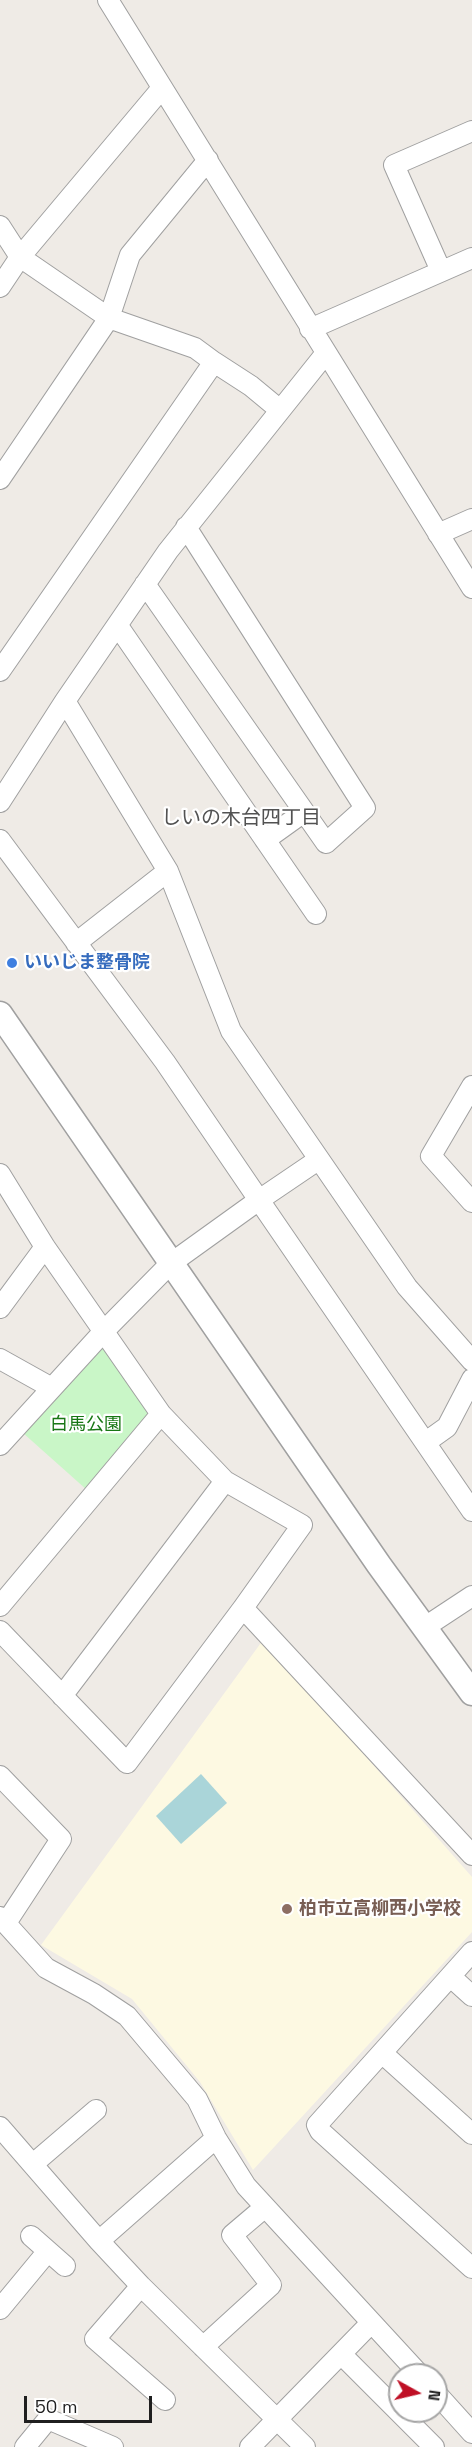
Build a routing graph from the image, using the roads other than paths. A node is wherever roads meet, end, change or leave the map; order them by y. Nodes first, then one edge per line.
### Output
1 (108, 0) edge
2 (162, 88) junction
3 (472, 131) edge
4 (208, 160) junction
5 (0, 226) edge
6 (20, 257) junction
7 (472, 258) edge
8 (441, 270) junction
9 (0, 287) edge
10 (109, 318) junction
11 (310, 329) junction
12 (326, 353) junction
13 (214, 362) junction
14 (280, 410) junction
15 (0, 479) edge
16 (472, 519) edge
17 (186, 527) junction
18 (438, 534) junction
19 (145, 584) junction
20 (472, 588) edge
21 (118, 626) junction
22 (0, 671) edge
23 (64, 701) junction
24 (0, 802) edge
25 (304, 812) junction
26 (0, 840) edge
27 (265, 840) junction
28 (168, 871) junction
29 (316, 915) dead end
30 (76, 943) junction
31 (0, 1014) edge
32 (472, 1086) edge
33 (318, 1161) junction
34 (0, 1174) edge
35 (259, 1200) junction
36 (472, 1202) edge
37 (45, 1247) junction
38 (170, 1264) junction
39 (0, 1308) edge
40 (105, 1330) junction
41 (0, 1359) edge
42 (472, 1361) edge
43 (472, 1379) edge
44 (52, 1388) junction
45 (161, 1414) junction
46 (426, 1442) junction
47 (0, 1445) edge
48 (225, 1481) junction
49 (472, 1511) edge
50 (472, 1596) edge
51 (0, 1606) edge
52 (243, 1608) junction
53 (425, 1627) junction
54 (0, 1631) edge
55 (472, 1693) edge
56 (62, 1696) junction
57 (0, 1776) edge
58 (472, 1855) edge
59 (3, 1920) edge
60 (472, 1952) edge
61 (451, 1977) junction
62 (472, 1996) edge
63 (382, 2053) junction
64 (96, 2110) dead end
65 (0, 2127) edge
66 (472, 2134) edge
67 (216, 2139) junction
68 (33, 2164) junction
69 (265, 2207) junction
70 (31, 2236) dead end
71 (99, 2241) junction
72 (48, 2251) junction
73 (65, 2266) dead end
74 (472, 2268) edge
75 (141, 2286) junction
76 (0, 2309) edge
77 (371, 2324) junction
78 (203, 2347) junction
79 (340, 2354) junction
80 (408, 2363) edge
81 (165, 2400) dead end
82 (448, 2406) edge
83 (277, 2420) junction
84 (472, 2433) edge
85 (25, 2447) edge
86 (113, 2447) edge
87 (250, 2447) edge
88 (305, 2447) edge
89 (434, 2447) edge

1 - 2 street
2 - 4 street
2 - 6 street
3 - 8 street
4 - 10 street
4 - 11 street
5 - 6 street
6 - 9 street
6 - 10 street
7 - 8 street
8 - 11 street
10 - 13 street
10 - 15 street
11 - 12 street
12 - 14 street
12 - 18 street
13 - 14 street
13 - 22 street
14 - 17 street
16 - 18 street
17 - 19 street
17 - 25 street
18 - 20 street
19 - 21 street
19 - 25 street
21 - 23 street
21 - 27 street
23 - 24 street
23 - 28 street
25 - 27 street
26 - 30 street
27 - 29 street
28 - 30 street
28 - 33 street
30 - 35 street
31 - 38 street
32 - 36 street
33 - 35 street
33 - 42 street
34 - 37 street
35 - 38 street
35 - 46 street
37 - 39 street
37 - 40 street
38 - 40 street
38 - 53 street
40 - 44 street
40 - 45 street
41 - 44 street
43 - 46 street
44 - 47 street
45 - 48 street
45 - 51 street
46 - 49 street
48 - 52 street
48 - 56 street
50 - 53 street
52 - 56 street
52 - 58 street
53 - 55 street
54 - 56 street
57 - 59 street
59 - 67 street
60 - 61 street
61 - 62 street
61 - 63 street
63 - 66 street
63 - 74 street
64 - 68 street
65 - 68 street
67 - 69 street
67 - 71 street
68 - 71 street
69 - 77 street
69 - 78 street
70 - 72 street
71 - 75 street
72 - 73 street
72 - 76 street
75 - 78 street
75 - 81 street
77 - 79 street
77 - 80 street
78 - 83 street
79 - 83 street
79 - 89 street
82 - 84 street
83 - 87 street
83 - 88 street
85 - 86 street

